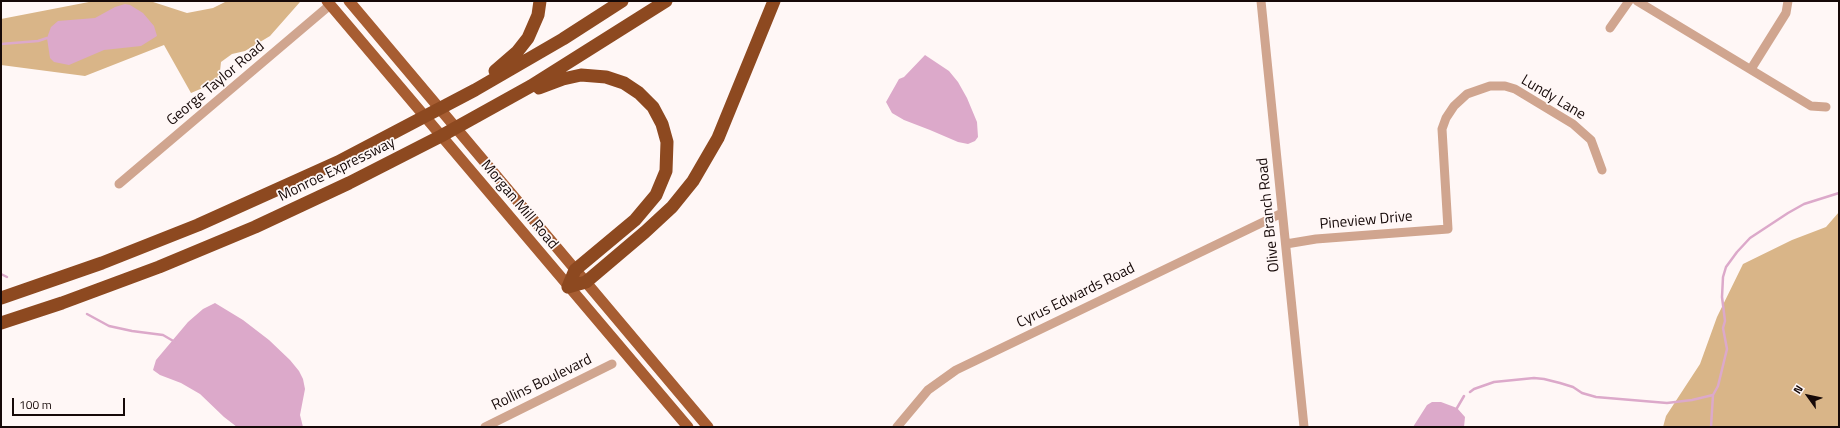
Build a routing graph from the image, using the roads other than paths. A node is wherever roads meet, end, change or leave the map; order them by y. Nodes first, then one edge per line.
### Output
1 (349, 1) edge
2 (540, 1) edge
3 (622, 1) edge
4 (666, 1) edge
5 (774, 1) edge
6 (1261, 1) edge
7 (1629, 1) edge
8 (1637, 1) edge
9 (1788, 1) edge
10 (329, 3) edge
11 (1610, 28) dead end
12 (1751, 69) junction
13 (452, 103) junction
14 (1826, 107) dead end
15 (486, 111) junction
16 (1602, 170) dead end
17 (119, 184) dead end
18 (1282, 213) junction
19 (1448, 229) joint
20 (1286, 244) junction
21 (575, 270) junction
22 (586, 282) junction
23 (568, 287) junction
24 (1, 298) edge
25 (1, 323) edge
26 (612, 364) dead end
27 (485, 427) edge
28 (688, 427) edge
29 (708, 427) edge
30 (898, 427) edge
31 (1304, 427) edge

1 - 21 main road, Morgan Mill Road
2 - 13 highway
3 - 13 highway, Monroe Expressway
4 - 15 highway, Monroe Expressway
5 - 22 highway
6 - 18 street, Olive Branch Road
7 - 11 street
8 - 12 street
9 - 12 street
10 - 17 street, George Taylor Road
10 - 23 main road, Morgan Mill Road
12 - 14 street
13 - 24 highway, Monroe Expressway
15 - 21 highway
15 - 25 highway, Monroe Expressway
16 - 19 street, Lundy Lane
18 - 20 street, Olive Branch Road
18 - 30 street, Cyrus Edwards Road
19 - 20 street, Pineview Drive
20 - 31 street, Olive Branch Road
21 - 22 main road, Morgan Mill Road
21 - 23 highway
22 - 23 highway
22 - 29 main road, Morgan Mill Road
23 - 28 main road, Morgan Mill Road
26 - 27 street, Rollins Boulevard

